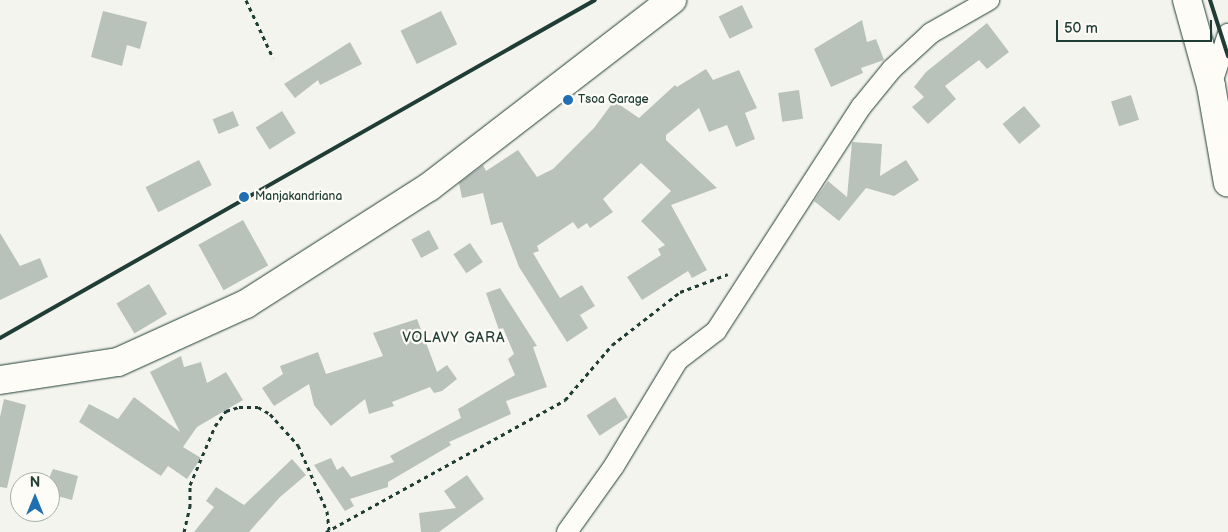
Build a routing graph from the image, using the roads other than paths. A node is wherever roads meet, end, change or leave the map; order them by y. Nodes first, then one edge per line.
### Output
1 (672, 0) edge
2 (989, 0) edge
3 (1187, 0) edge
4 (1228, 34) edge
5 (1211, 86) junction
6 (1228, 183) edge
7 (0, 380) edge
8 (567, 532) edge

1 - 7 main road
2 - 8 street
3 - 5 main road
4 - 5 street
5 - 6 main road

